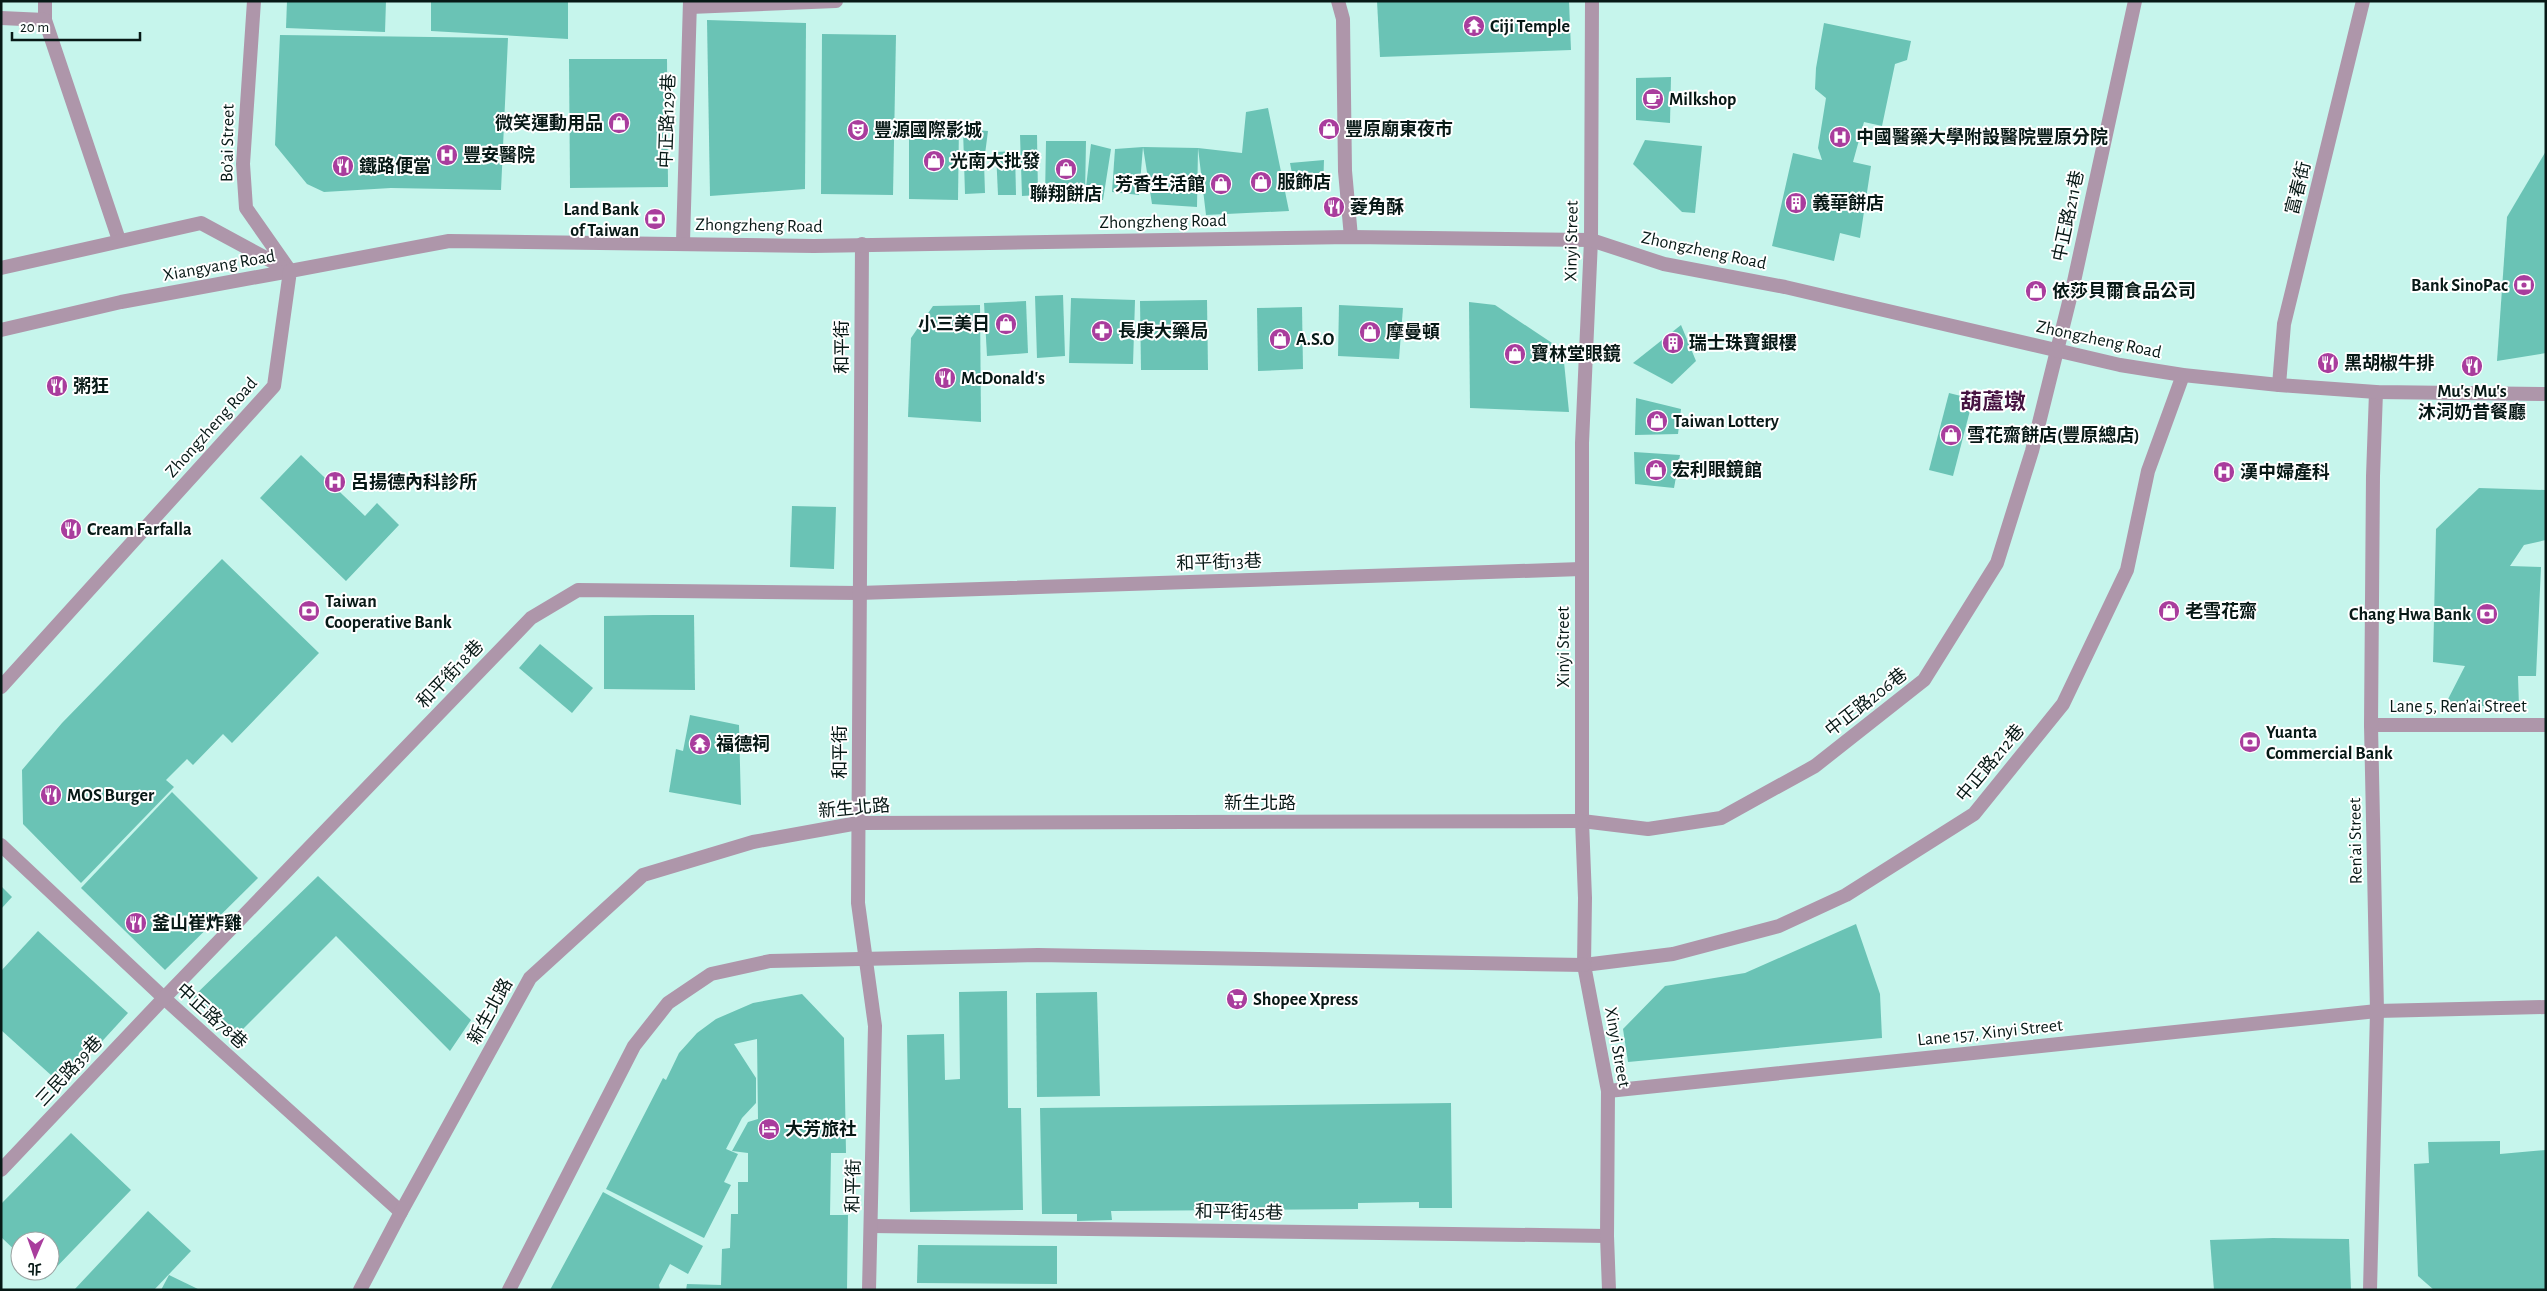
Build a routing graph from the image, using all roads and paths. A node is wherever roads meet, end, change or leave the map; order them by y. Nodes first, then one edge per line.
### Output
1 (45, 1) edge
2 (254, 1) edge
3 (836, 1) edge
4 (1338, 1) edge
5 (1592, 1) edge
6 (2136, 1) edge
7 (2363, 1) edge
8 (690, 4) edge
9 (1, 18) edge
10 (46, 20) junction
11 (1351, 237) junction
12 (119, 240) junction
13 (1591, 240) junction
14 (683, 242) junction
15 (862, 244) junction
16 (1, 268) edge
17 (290, 271) junction
18 (1, 330) edge
19 (2056, 350) junction
20 (2183, 375) junction
21 (2279, 385) junction
22 (2376, 392) junction
23 (2546, 394) edge
24 (1581, 569) junction
25 (858, 593) junction
26 (1, 687) edge
27 (2371, 725) junction
28 (2546, 725) edge
29 (1582, 821) junction
30 (858, 823) junction
31 (1, 845) edge
32 (866, 957) junction
33 (1584, 965) junction
34 (164, 998) junction
35 (2546, 1007) edge
36 (2377, 1012) junction
37 (1608, 1091) junction
38 (1, 1170) edge
39 (401, 1212) junction
40 (871, 1226) junction
41 (1607, 1236) junction
42 (360, 1290) edge
43 (509, 1290) edge
44 (869, 1290) edge
45 (1609, 1290) edge
46 (2370, 1290) edge

1 - 10 street
2 - 17 street, Bo’ai Street
3 - 8 street
4 - 11 street
5 - 13 street, Xinyi Street
6 - 19 street, 中正路211巷
7 - 21 street, 富春街
8 - 14 street, 中正路129巷
9 - 10 street
10 - 12 street
11 - 13 street, Zhongzheng Road
11 - 15 street, Zhongzheng Road
12 - 16 street, Xiangyang Road
12 - 17 street, Xiangyang Road
13 - 19 street, Zhongzheng Road
13 - 24 street, Xinyi Street
14 - 15 street, Zhongzheng Road
14 - 17 street, Zhongzheng Road
15 - 25 street, 和平街
17 - 18 street, Xiangyang Road
17 - 26 street, Zhongzheng Road
19 - 20 street, Zhongzheng Road
19 - 29 street, 中正路206巷
20 - 21 street, Zhongzheng Road
20 - 33 street, 中正路212巷
21 - 22 street, Zhongzheng Road
22 - 23 street, Zhongzheng Road
22 - 27 street, Ren’ai Street
24 - 25 street, 和平街13巷
24 - 29 street, Xinyi Street
25 - 30 street, 和平街
25 - 34 street, 和平街18巷
27 - 28 street, Lane 5, Ren’ai Street
27 - 36 street, Ren’ai Street
29 - 30 street, 新生北路
29 - 33 street, Xinyi Street
30 - 32 street, 和平街
30 - 39 street, 新生北路
31 - 34 street, 中正路78巷
32 - 33 street
32 - 40 street, 和平街
32 - 43 street
33 - 37 street, Xinyi Street
34 - 38 street, 三民路39巷
34 - 39 street, 中正路78巷
35 - 36 street, Lane 157, Xinyi Street
36 - 37 street, Lane 157, Xinyi Street
36 - 46 street, Ren’ai Street
37 - 41 street, Xinyi Street
39 - 42 street, 新生北路
40 - 41 street, 和平街45巷
40 - 44 street, 和平街
41 - 45 street, Xinyi Street

